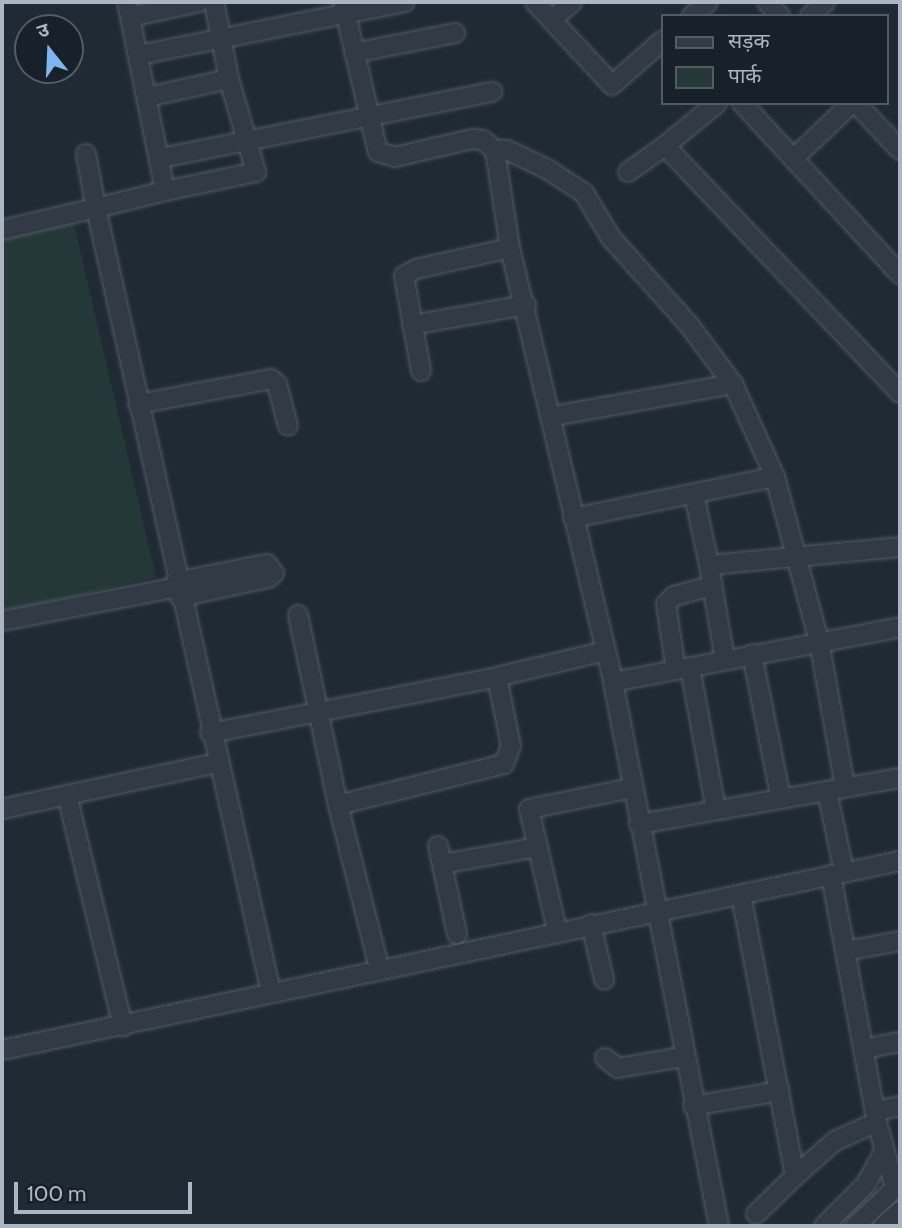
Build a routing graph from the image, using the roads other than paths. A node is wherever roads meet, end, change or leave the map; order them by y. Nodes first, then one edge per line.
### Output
1 (199, 2) edge
2 (214, 2) edge
3 (405, 2) edge
4 (535, 2) edge
5 (572, 2) edge
6 (708, 2) edge
7 (825, 2) edge
8 (129, 9) edge
9 (344, 9) edge
10 (693, 14) edge
11 (812, 14) edge
12 (552, 20) junction
13 (455, 33) dead end
14 (221, 39) junction
15 (660, 43) edge
16 (354, 53) junction
17 (139, 55) junction
18 (229, 79) junction
19 (492, 92) dead end
20 (148, 97) junction
21 (715, 105) edge
22 (744, 105) edge
23 (852, 105) edge
24 (856, 105) edge
25 (367, 117) junction
26 (248, 140) junction
27 (665, 146) junction
28 (495, 150) junction
29 (900, 150) edge
30 (86, 153) dead end
31 (161, 158) junction
32 (793, 159) junction
33 (628, 172) dead end
34 (165, 191) junction
35 (96, 208) junction
36 (2, 230) edge
37 (510, 248) junction
38 (900, 274) edge
39 (526, 305) junction
40 (412, 326) junction
41 (421, 371) dead end
42 (733, 384) junction
43 (900, 393) edge
44 (138, 404) junction
45 (553, 416) junction
46 (288, 426) dead end
47 (775, 477) junction
48 (694, 494) junction
49 (573, 518) junction
50 (900, 547) edge
51 (796, 555) junction
52 (709, 565) junction
53 (712, 586) junction
54 (178, 589) junction
55 (298, 615) dead end
56 (2, 621) edge
57 (900, 624) edge
58 (819, 641) junction
59 (605, 651) junction
60 (752, 654) junction
61 (725, 660) junction
62 (683, 669) junction
63 (497, 677) junction
64 (613, 682) junction
65 (318, 710) junction
66 (209, 733) junction
67 (217, 763) junction
68 (900, 778) edge
69 (845, 787) junction
70 (631, 788) junction
71 (827, 790) junction
72 (67, 795) junction
73 (781, 799) junction
74 (338, 805) junction
75 (2, 809) edge
76 (716, 810) junction
77 (639, 824) junction
78 (438, 846) dead end
79 (537, 847) junction
80 (900, 861) edge
81 (442, 864) junction
82 (837, 873) junction
83 (741, 895) junction
84 (656, 913) junction
85 (591, 924) junction
86 (557, 930) junction
87 (457, 934) dead end
88 (900, 941) edge
89 (845, 951) junction
90 (380, 971) junction
91 (604, 979) dead end
92 (271, 992) junction
93 (123, 1026) junction
94 (900, 1042) edge
95 (900, 1048) edge
96 (2, 1050) edge
97 (865, 1053) junction
98 (683, 1057) junction
99 (605, 1058) dead end
100 (780, 1091) junction
101 (693, 1106) junction
102 (900, 1106) edge
103 (876, 1116) junction
104 (884, 1152) junction
105 (795, 1176) junction
106 (897, 1186) edge
107 (900, 1211) edge
108 (756, 1214) dead end
109 (719, 1226) edge
110 (824, 1226) edge
111 (855, 1226) edge
112 (883, 1226) edge

1 - 8 street
2 - 14 street
3 - 9 street
4 - 12 street
5 - 12 street
6 - 10 street
7 - 11 street
8 - 17 street
9 - 14 street
9 - 16 street
12 - 15 street
13 - 16 street
14 - 17 street
14 - 18 street
16 - 25 street
17 - 20 street
18 - 20 street
18 - 26 street
19 - 25 street
20 - 31 street
21 - 27 street
22 - 32 street
23 - 32 street
24 - 29 street
25 - 26 street
25 - 28 street
26 - 31 street
26 - 34 street
27 - 33 street
27 - 43 street
28 - 37 street
28 - 42 street
30 - 35 street
31 - 34 street
32 - 38 street
34 - 35 street
35 - 36 street
35 - 44 street
37 - 39 street
37 - 40 street
39 - 40 street
39 - 45 street
40 - 41 street
42 - 45 street
42 - 47 street
44 - 46 street
44 - 54 street
45 - 49 street
47 - 48 street
47 - 51 street
48 - 49 street
48 - 52 street
49 - 59 street
50 - 51 street
51 - 52 street
51 - 58 street
52 - 53 street
53 - 61 street
53 - 62 street
54 - 56 street
54 - 66 street
55 - 65 street
57 - 58 street
58 - 60 street
58 - 69 street
59 - 63 street
59 - 64 street
60 - 61 street
60 - 73 street
61 - 62 street
62 - 64 street
62 - 76 street
63 - 65 street
63 - 74 street
64 - 70 street
65 - 66 street
65 - 74 street
66 - 67 street
67 - 72 street
67 - 92 street
68 - 69 street
69 - 71 street
70 - 77 street
70 - 79 street
71 - 73 street
71 - 82 street
72 - 75 street
72 - 93 street
73 - 76 street
74 - 90 street
76 - 77 street
77 - 84 street
78 - 81 street
79 - 81 street
79 - 86 street
80 - 82 street
81 - 87 street
82 - 83 street
82 - 89 street
83 - 84 street
83 - 100 street
84 - 85 street
84 - 98 street
85 - 86 street
85 - 91 street
86 - 90 street
88 - 89 street
89 - 97 street
90 - 92 street
92 - 93 street
93 - 96 street
94 - 97 street
95 - 97 street
97 - 103 street
98 - 99 street
98 - 101 street
100 - 101 street
100 - 105 street
101 - 109 street
102 - 103 street
103 - 104 street
103 - 105 street
104 - 106 street
104 - 110 street
105 - 108 street
106 - 111 street
107 - 112 street

